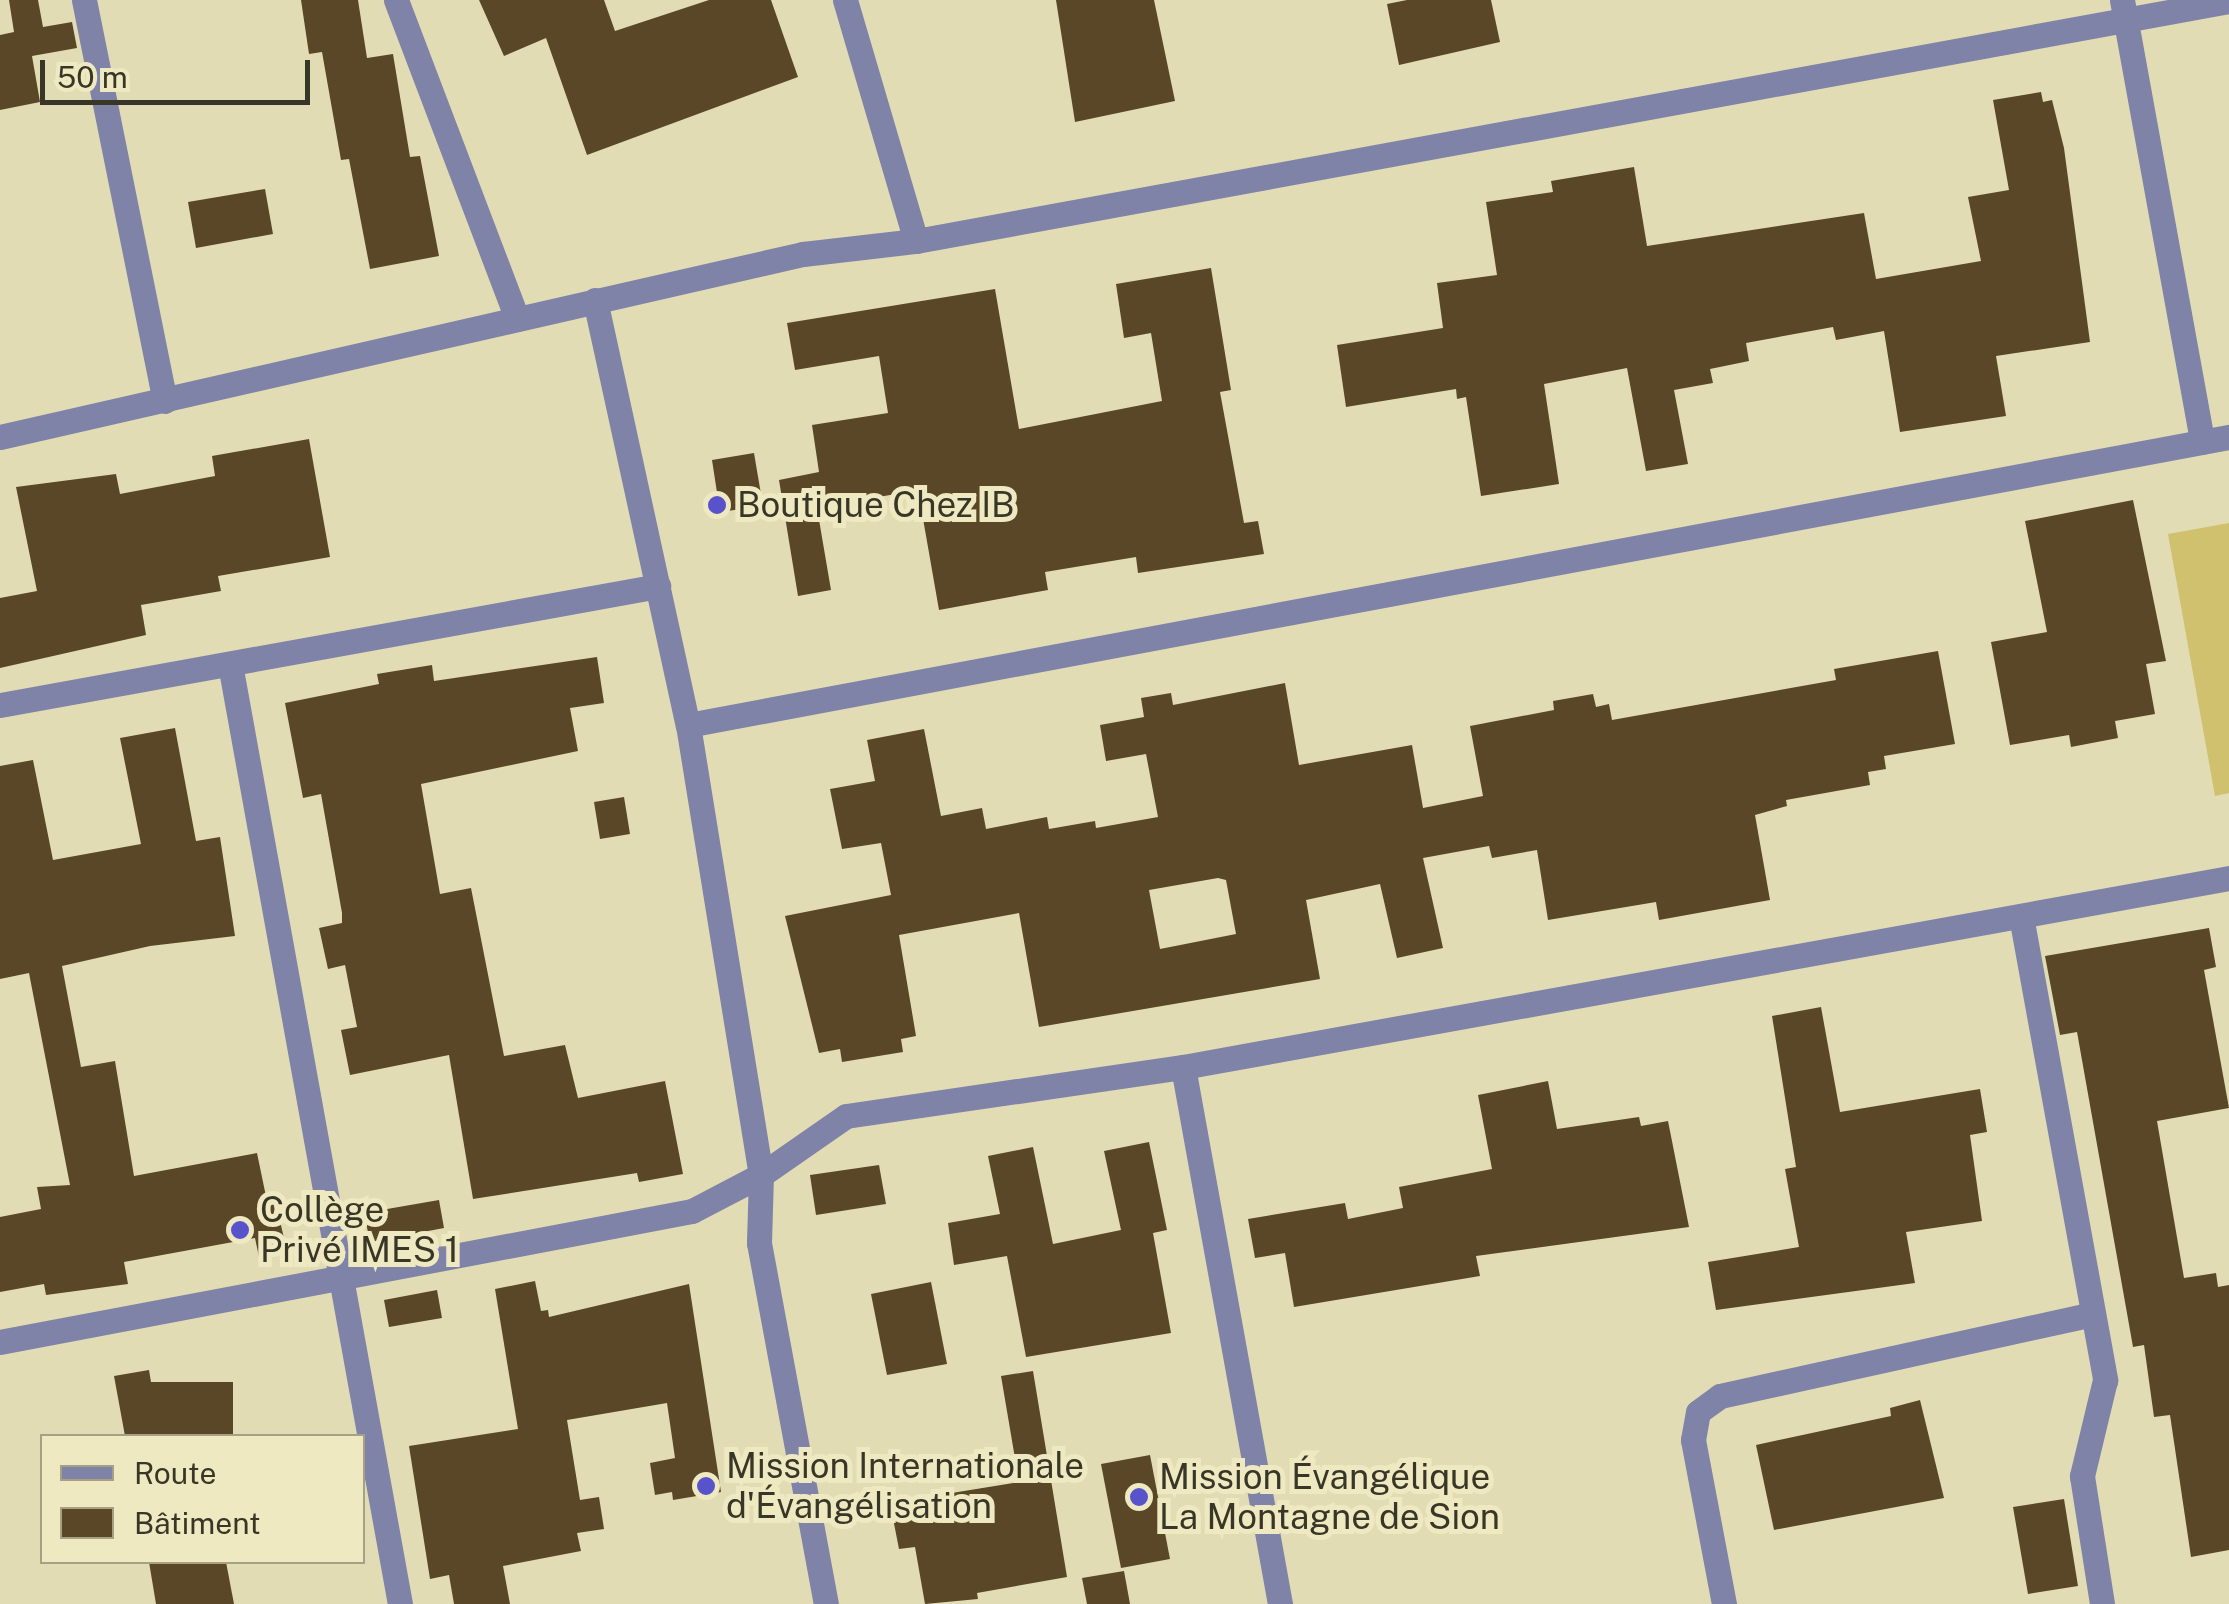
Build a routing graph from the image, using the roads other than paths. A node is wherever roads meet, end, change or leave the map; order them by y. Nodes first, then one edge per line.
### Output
1 (84, 0) edge
2 (396, 0) edge
3 (845, 0) edge
4 (2229, 1) edge
5 (2123, 9) edge
6 (916, 241) junction
7 (595, 300) junction
8 (517, 319) junction
9 (165, 402) junction
10 (0, 437) edge
11 (2229, 437) edge
12 (2202, 442) junction
13 (658, 586) junction
14 (230, 664) junction
15 (0, 705) edge
16 (688, 725) junction
17 (2229, 878) edge
18 (2021, 916) junction
19 (1183, 1066) junction
20 (761, 1175) junction
21 (341, 1276) junction
22 (2093, 1314) junction
23 (0, 1342) edge
24 (400, 1604) edge
25 (826, 1604) edge
26 (1280, 1604) edge
27 (1724, 1604) edge
28 (2102, 1604) edge

1 - 9 street
2 - 8 street
3 - 6 street
4 - 5 street
5 - 6 street
5 - 12 street
6 - 7 street
7 - 8 street
7 - 13 street
8 - 9 street
9 - 10 street
11 - 12 street
12 - 16 street
13 - 14 street
13 - 16 street
14 - 15 street
14 - 21 street
16 - 20 street
17 - 18 street
18 - 19 street
18 - 22 street
19 - 20 street
19 - 26 street
20 - 21 street
20 - 25 street
21 - 23 street
21 - 24 street
22 - 27 street
22 - 28 street

